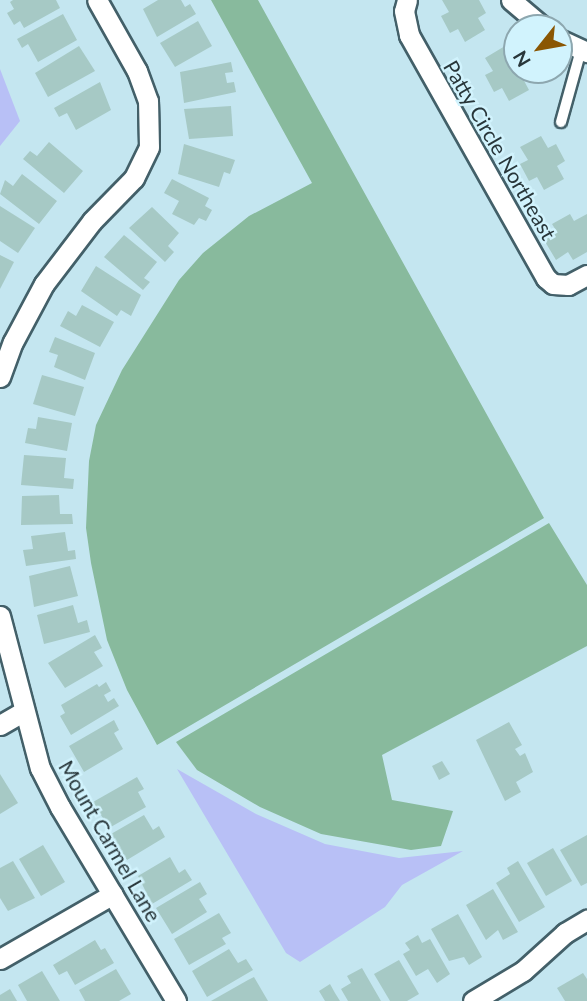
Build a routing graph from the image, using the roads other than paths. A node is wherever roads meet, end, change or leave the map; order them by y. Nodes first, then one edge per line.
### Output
1 (97, 0) edge
2 (407, 0) edge
3 (511, 0) edge
4 (528, 14) edge
5 (584, 51) edge
6 (561, 122) dead end
7 (587, 275) edge
8 (0, 376) edge
9 (0, 616) edge
10 (24, 711) junction
11 (0, 725) edge
12 (113, 894) junction
13 (587, 920) edge
14 (0, 959) edge
15 (176, 1001) edge
16 (473, 1001) edge

1 - 8 street
2 - 7 street, Patty Circle Northeast
3 - 4 street
5 - 6 lane
9 - 10 street, Mount Carmel Lane
10 - 11 street
10 - 12 street, Mount Carmel Lane
12 - 14 street
12 - 15 street, Mount Carmel Lane
13 - 16 street

